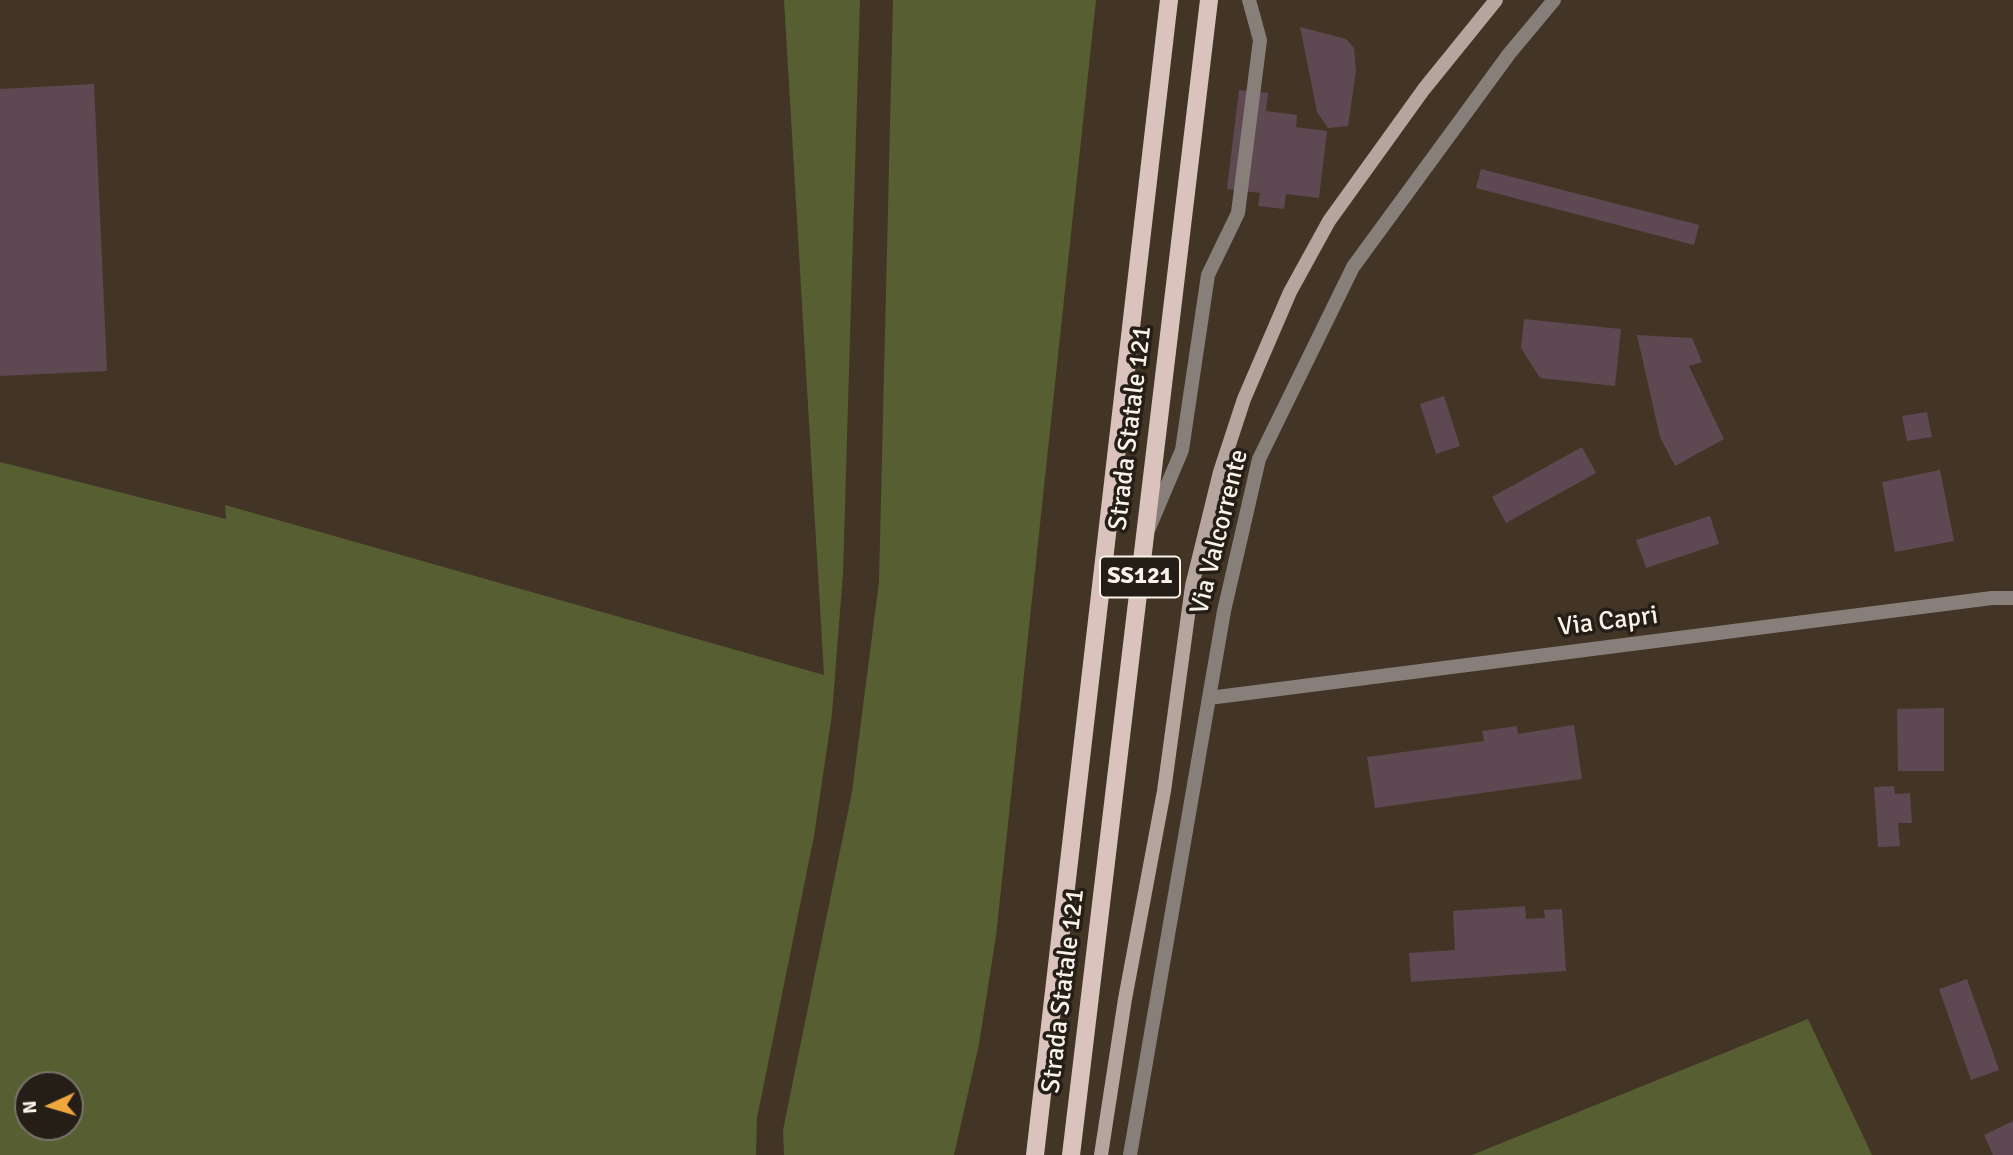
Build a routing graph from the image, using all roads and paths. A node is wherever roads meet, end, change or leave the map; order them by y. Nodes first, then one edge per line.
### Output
1 (1169, 0) edge
2 (1209, 0) edge
3 (1248, 0) edge
4 (1496, 0) edge
5 (1554, 0) edge
6 (1145, 539) junction
7 (2013, 598) edge
8 (1209, 698) junction
9 (1035, 1155) edge
10 (1071, 1155) edge
11 (1101, 1155) edge
12 (1130, 1155) edge

1 - 9 main road, Strada Statale 121 / SS121
2 - 6 main road, Strada Statale 121 / SS121
3 - 6 street
4 - 11 main road
5 - 8 street, Via Valcorrente
6 - 10 main road, Strada Statale 121 / SS121
7 - 8 street, Via Capri
8 - 12 street, Via Valcorrente

